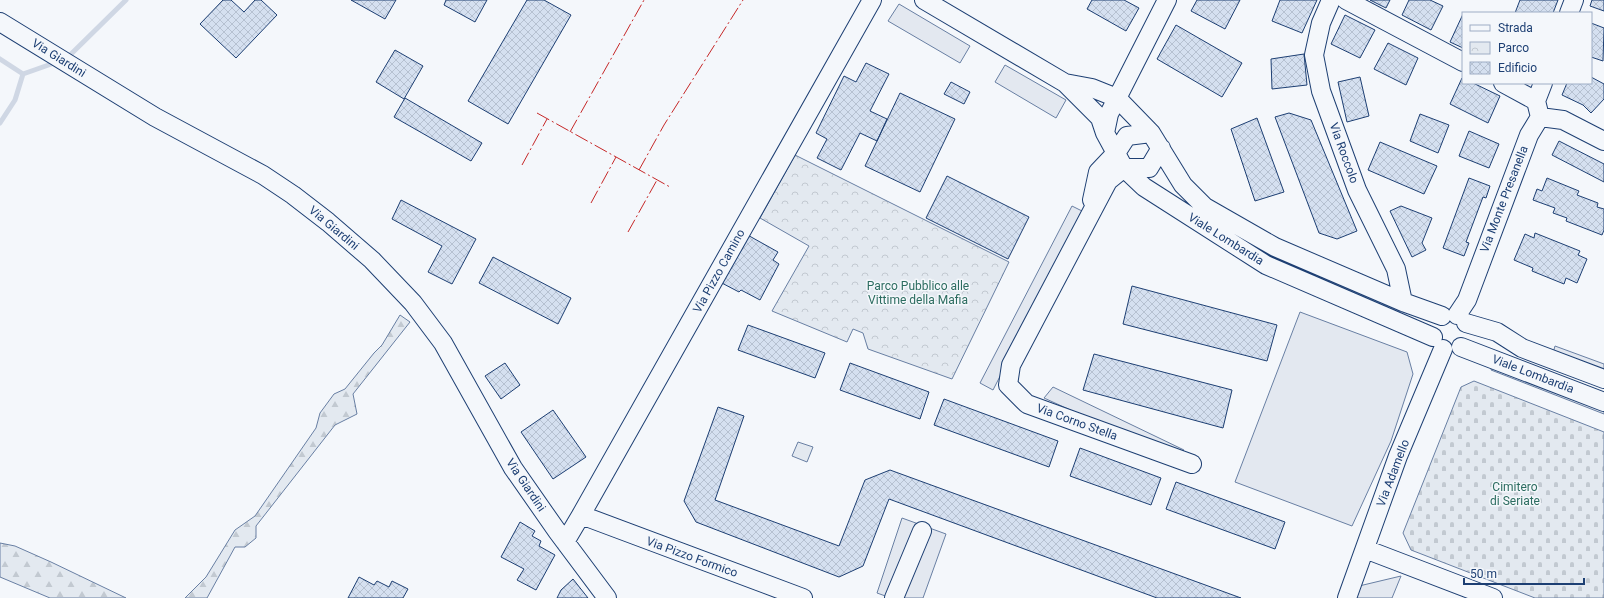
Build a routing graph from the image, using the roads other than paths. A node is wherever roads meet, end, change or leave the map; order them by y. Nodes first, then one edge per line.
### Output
1 (872, 0) edge
2 (924, 0) edge
3 (1167, 0) edge
4 (1331, 0) edge
5 (1346, 0) edge
6 (1574, 0) edge
7 (1569, 12) edge
8 (0, 22) edge
9 (1462, 61) edge
10 (1066, 83) junction
11 (1504, 84) edge
12 (1543, 84) edge
13 (1117, 98) junction
14 (1538, 109) junction
15 (1105, 133) junction
16 (1151, 133) junction
17 (1604, 141) edge
18 (1161, 148) junction
19 (1120, 160) junction
20 (1403, 302) junction
21 (1455, 318) junction
22 (1438, 343) junction
23 (1462, 347) junction
24 (1604, 379) edge
25 (1604, 402) edge
26 (1192, 464) dead end
27 (581, 515) junction
28 (922, 531) dead end
29 (565, 542) junction
30 (1365, 549) junction
31 (607, 598) edge
32 (803, 598) edge
33 (894, 598) edge
34 (1347, 598) edge
35 (1493, 598) edge

1 - 27 street, Via Pizzo Camino
2 - 10 street, Viale Lombardia
3 - 13 street
4 - 20 street, Via Roccolo
5 - 9 street
6 - 7 street
8 - 29 street, Via Giardini
10 - 13 street, Viale Lombardia
10 - 15 street, Viale Lombardia
11 - 14 street
12 - 14 street, Via Monte Presanella
13 - 15 street
13 - 16 street, Viale Lombardia
14 - 17 street
14 - 21 street, Via Monte Presanella
15 - 19 street, Viale Lombardia
16 - 18 street, Viale Lombardia
16 - 19 street, Via Corno Stella
18 - 19 street
18 - 20 street, Viale Lombardia
19 - 22 street, Viale Lombardia
19 - 26 street, Via Corno Stella
20 - 21 street, Viale Lombardia
21 - 22 street
21 - 23 street
21 - 24 street, Viale Lombardia
22 - 23 street, Viale Lombardia
22 - 30 street, Via Adamello
23 - 25 street, Viale Lombardia
27 - 29 street, Via Pizzo Camino
27 - 32 street, Via Pizzo Formico
28 - 33 street
29 - 31 street, Via Giardini
30 - 34 street, Via Adamello
30 - 35 street

